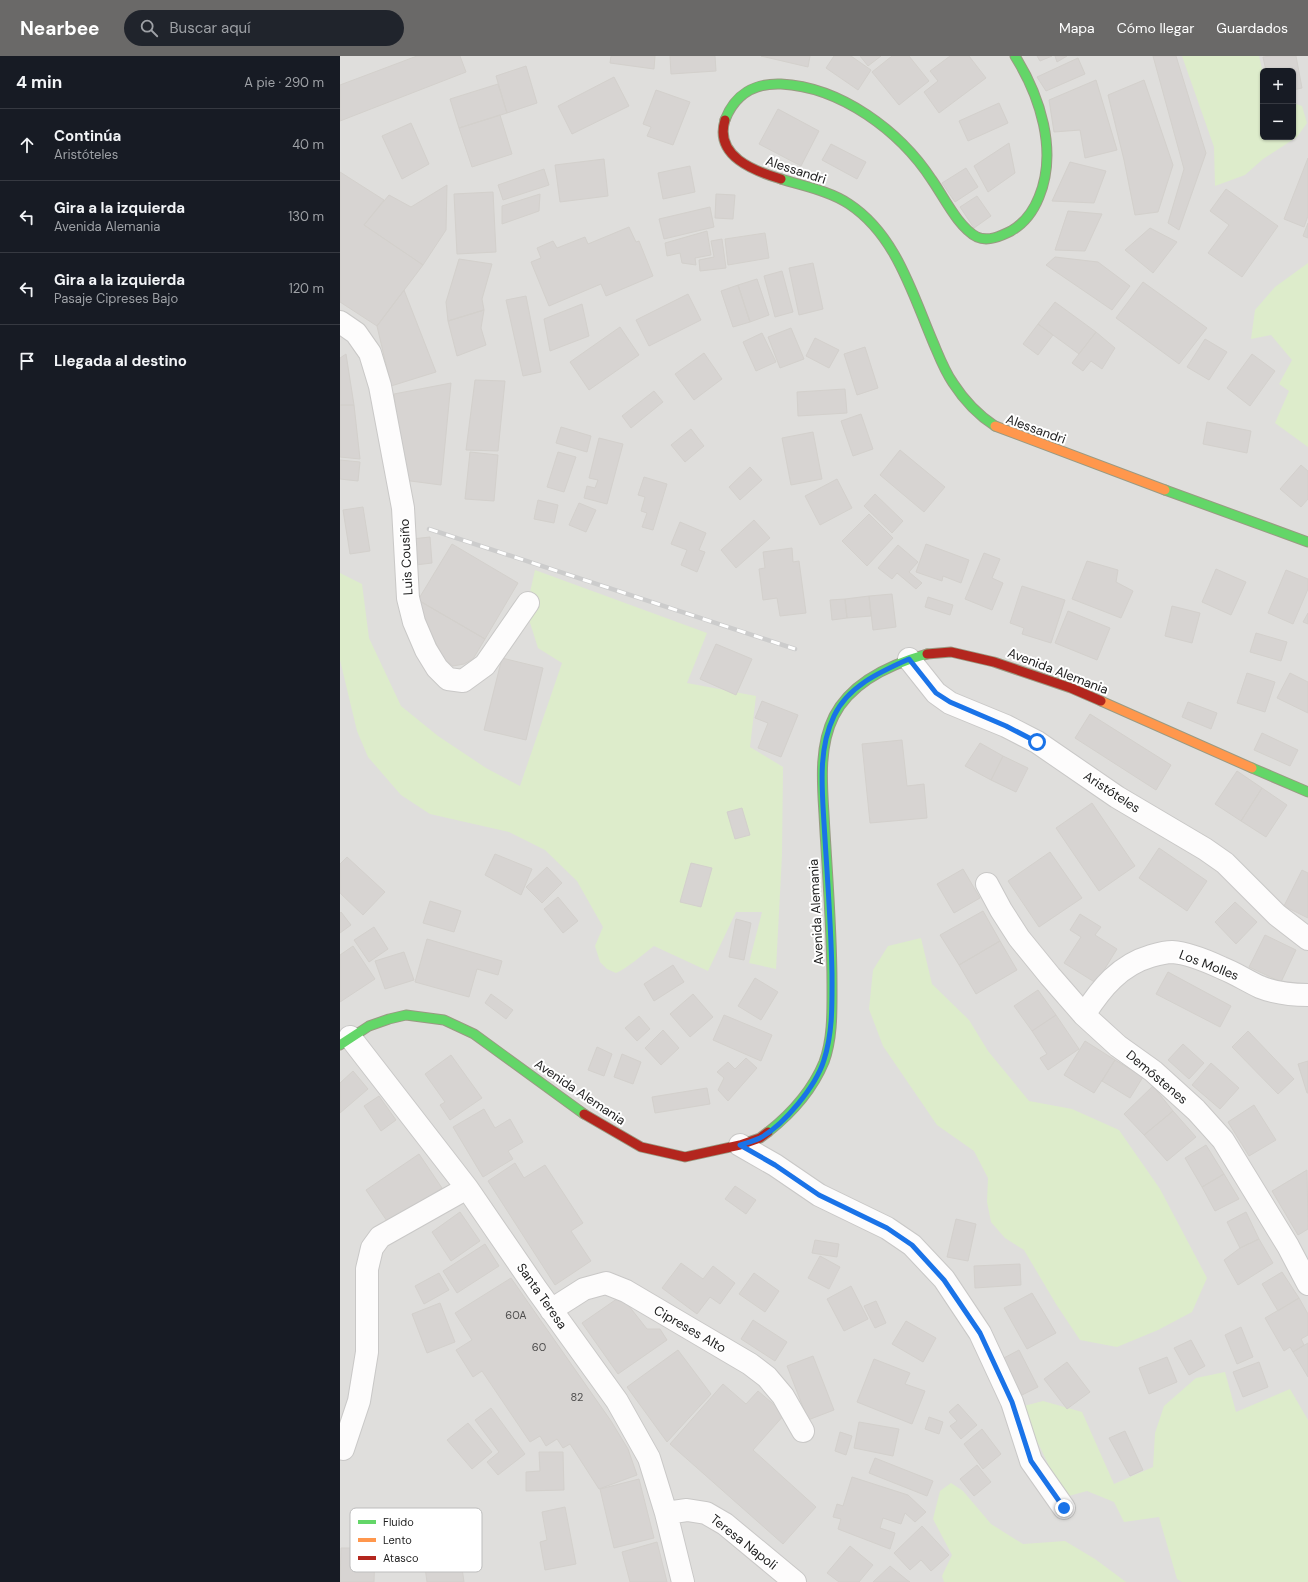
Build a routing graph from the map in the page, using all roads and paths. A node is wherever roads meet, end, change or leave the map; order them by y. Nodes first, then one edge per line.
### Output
1 (1015, 56) edge
2 (340, 322) edge
3 (1308, 542) edge
4 (528, 602) dead end
5 (909, 659) junction
6 (1308, 792) edge
7 (987, 884) dead end
8 (1308, 939) edge
9 (1308, 995) edge
10 (1084, 1015) junction
11 (345, 1041) edge
12 (740, 1145) junction
13 (467, 1188) junction
14 (1306, 1275) edge
15 (551, 1310) junction
16 (803, 1431) dead end
17 (343, 1449) dead end
18 (1064, 1508) dead end
19 (666, 1513) junction
20 (683, 1582) edge
21 (795, 1582) edge

1 - 3 street, Alessandri
2 - 4 street, Luis Cousiño
5 - 6 street, Avenida Alemania
5 - 8 street, Aristóteles
5 - 12 street, Avenida Alemania
7 - 10 street, Demóstenes
9 - 10 street, Los Molles
10 - 14 street, Demóstenes
11 - 12 street, Avenida Alemania
11 - 13 street, Santa Teresa
12 - 18 street
13 - 15 street, Santa Teresa
13 - 17 street
15 - 16 street, Cipreses Alto
15 - 19 street, Santa Teresa
19 - 20 street, Santa Teresa
19 - 21 street, Teresa Napoli

